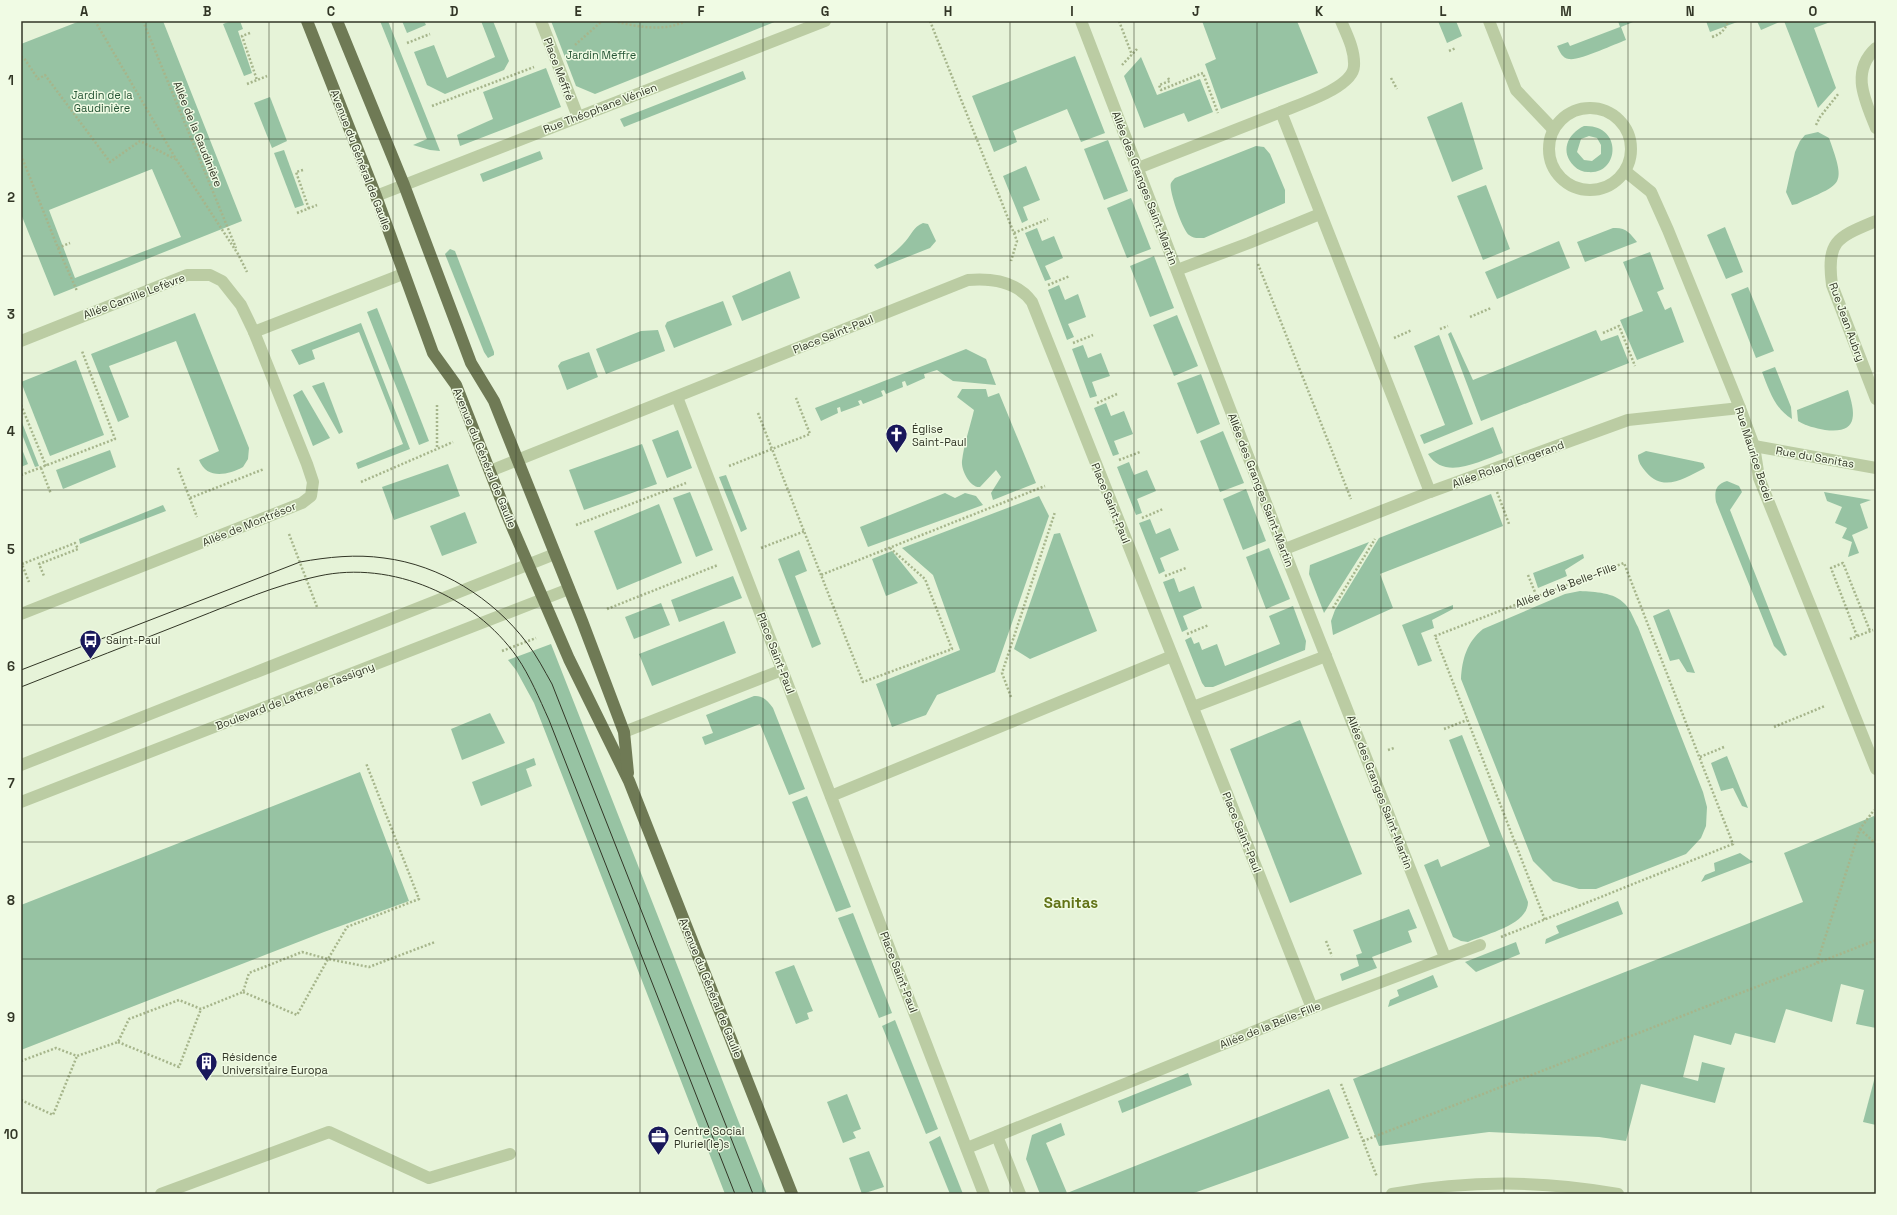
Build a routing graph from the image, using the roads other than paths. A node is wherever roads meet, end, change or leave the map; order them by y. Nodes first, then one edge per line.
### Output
1 (307, 21) edge
2 (337, 21) edge
3 (541, 21) edge
4 (825, 21) edge
5 (1081, 21) edge
6 (1341, 21) edge
7 (1489, 21) edge
8 (1876, 48) edge
9 (1280, 112) junction
10 (578, 117) junction
11 (1553, 128) junction
12 (1876, 128) edge
13 (1138, 168) junction
14 (1625, 171) junction
15 (404, 185) junction
16 (376, 196) junction
17 (1320, 214) junction
18 (1876, 221) edge
19 (1177, 270) junction
20 (403, 274) junction
21 (254, 332) junction
22 (21, 341) edge
23 (677, 397) junction
24 (1876, 398) edge
25 (1740, 408) junction
26 (1754, 446) junction
27 (518, 459) junction
28 (1876, 468) edge
29 (490, 471) junction
30 (1430, 492) junction
31 (1284, 549) junction
32 (555, 554) junction
33 (529, 565) junction
34 (569, 589) junction
35 (544, 599) junction
36 (21, 614) edge
37 (1172, 656) junction
38 (1326, 656) junction
39 (782, 670) junction
40 (1193, 707) junction
41 (624, 732) junction
42 (21, 765) edge
43 (1876, 769) edge
44 (629, 781) junction
45 (831, 796) junction
46 (21, 802) edge
47 (1480, 945) road end
48 (1445, 957) junction
49 (1312, 1008) junction
50 (997, 1136) junction
51 (967, 1148) junction
52 (510, 1154) dead end
53 (161, 1194) edge
54 (792, 1194) edge
55 (984, 1194) edge
56 (1020, 1194) edge
57 (1392, 1194) edge
58 (1618, 1194) edge

1 - 16 main road, Avenue du Général de Gaulle
2 - 15 main road, Avenue du Général de Gaulle
3 - 10 street, Place Meffré
4 - 10 street, Rue Théophane Vénien
5 - 13 street, Allée des Granges Saint-Martin
6 - 9 street
7 - 11 street
8 - 12 street
9 - 13 street
9 - 17 street
10 - 15 street, Rue Théophane Vénien
11 - 14 street
11 - 14 street
13 - 19 street, Allée des Granges Saint-Martin
14 - 25 street, Rue Maurice Bedel
15 - 16 street, Rue Théophane Vénien
15 - 27 main road, Avenue du Général de Gaulle
16 - 20 main road, Avenue du Général de Gaulle
17 - 19 street
17 - 30 street
18 - 24 street, Rue Jean Aubry
19 - 31 street, Allée des Granges Saint-Martin
20 - 21 street
20 - 29 main road, Avenue du Général de Gaulle
21 - 22 street, Allée Camille Lefèvre
21 - 36 street, Allée de Montrésor
23 - 27 street
23 - 37 street, Place Saint-Paul
23 - 39 street, Place Saint-Paul
25 - 26 street, Rue Maurice Bedel
25 - 30 street, Allée Roland Engerand
26 - 28 street, Rue du Sanitas
26 - 43 street, Rue Maurice Bedel
27 - 29 street
27 - 32 main road, Avenue du Général de Gaulle
29 - 33 main road, Avenue du Général de Gaulle
30 - 31 street, Allée Roland Engerand
31 - 38 street, Allée des Granges Saint-Martin
32 - 33 street
32 - 34 main road, Avenue du Général de Gaulle
33 - 35 main road, Avenue du Général de Gaulle
33 - 42 street
34 - 35 street, Boulevard de Lattre de Tassigny
34 - 41 main road, Avenue du Général de Gaulle
35 - 44 main road, Avenue du Général de Gaulle
35 - 46 street, Boulevard de Lattre de Tassigny
37 - 40 street, Place Saint-Paul
37 - 45 street
38 - 40 street
38 - 48 street, Allée des Granges Saint-Martin
39 - 41 street
39 - 45 street, Place Saint-Paul
40 - 49 street, Place Saint-Paul
41 - 44 main road, Avenue du Général de Gaulle
44 - 54 main road, Avenue du Général de Gaulle
45 - 51 street, Place Saint-Paul
47 - 48 street, Allée de la Belle-Fille
48 - 49 street, Allée de la Belle-Fille
49 - 50 street, Allée de la Belle-Fille
50 - 51 street, Allée de la Belle-Fille
50 - 56 street
51 - 55 street
52 - 53 street
57 - 58 street

